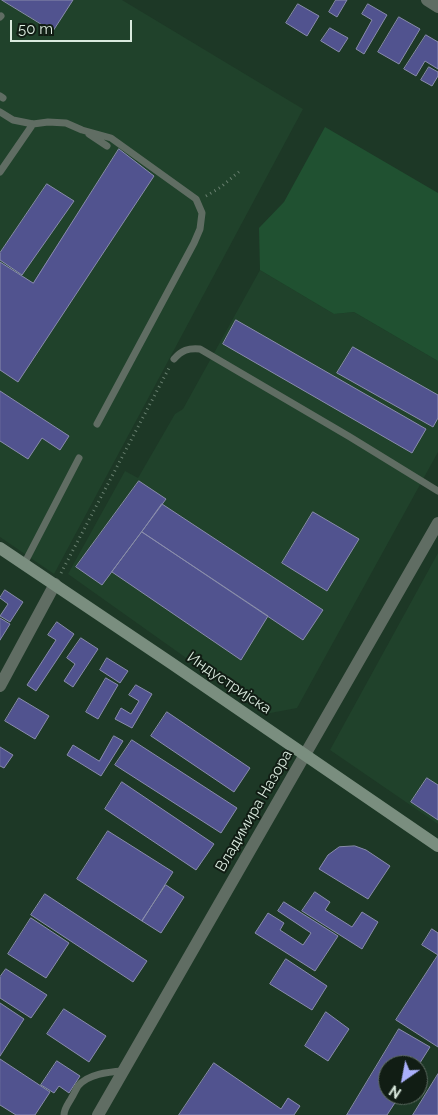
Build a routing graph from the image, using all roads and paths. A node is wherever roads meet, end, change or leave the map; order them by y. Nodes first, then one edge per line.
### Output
1 (427, 0) edge
2 (438, 7) edge
3 (0, 112) edge
4 (33, 124) junction
5 (82, 130) junction
6 (107, 146) dead end
7 (241, 170) dead end
8 (0, 172) edge
9 (196, 199) junction
10 (174, 359) joint
11 (97, 424) dead end
12 (79, 458) dead end
13 (438, 491) edge
14 (438, 523) edge
15 (0, 548) edge
16 (24, 564) junction
17 (54, 584) junction
18 (0, 686) edge
19 (306, 755) junction
20 (438, 846) edge
21 (123, 1071) junction
22 (64, 1115) edge
23 (98, 1115) edge

1 - 2 street
3 - 4 lane
4 - 5 lane
4 - 8 lane
5 - 6 lane
5 - 9 lane
7 - 9 path
9 - 11 lane
10 - 13 lane
10 - 17 path
12 - 16 lane
14 - 19 street, Владимира Назора
15 - 16 main road, Индустријска
16 - 17 main road, Индустријска
17 - 18 street
17 - 19 main road, Индустријска
19 - 20 main road, Индустријска
19 - 21 street, Владимира Назора
21 - 22 lane
21 - 23 street, Владимира Назора

